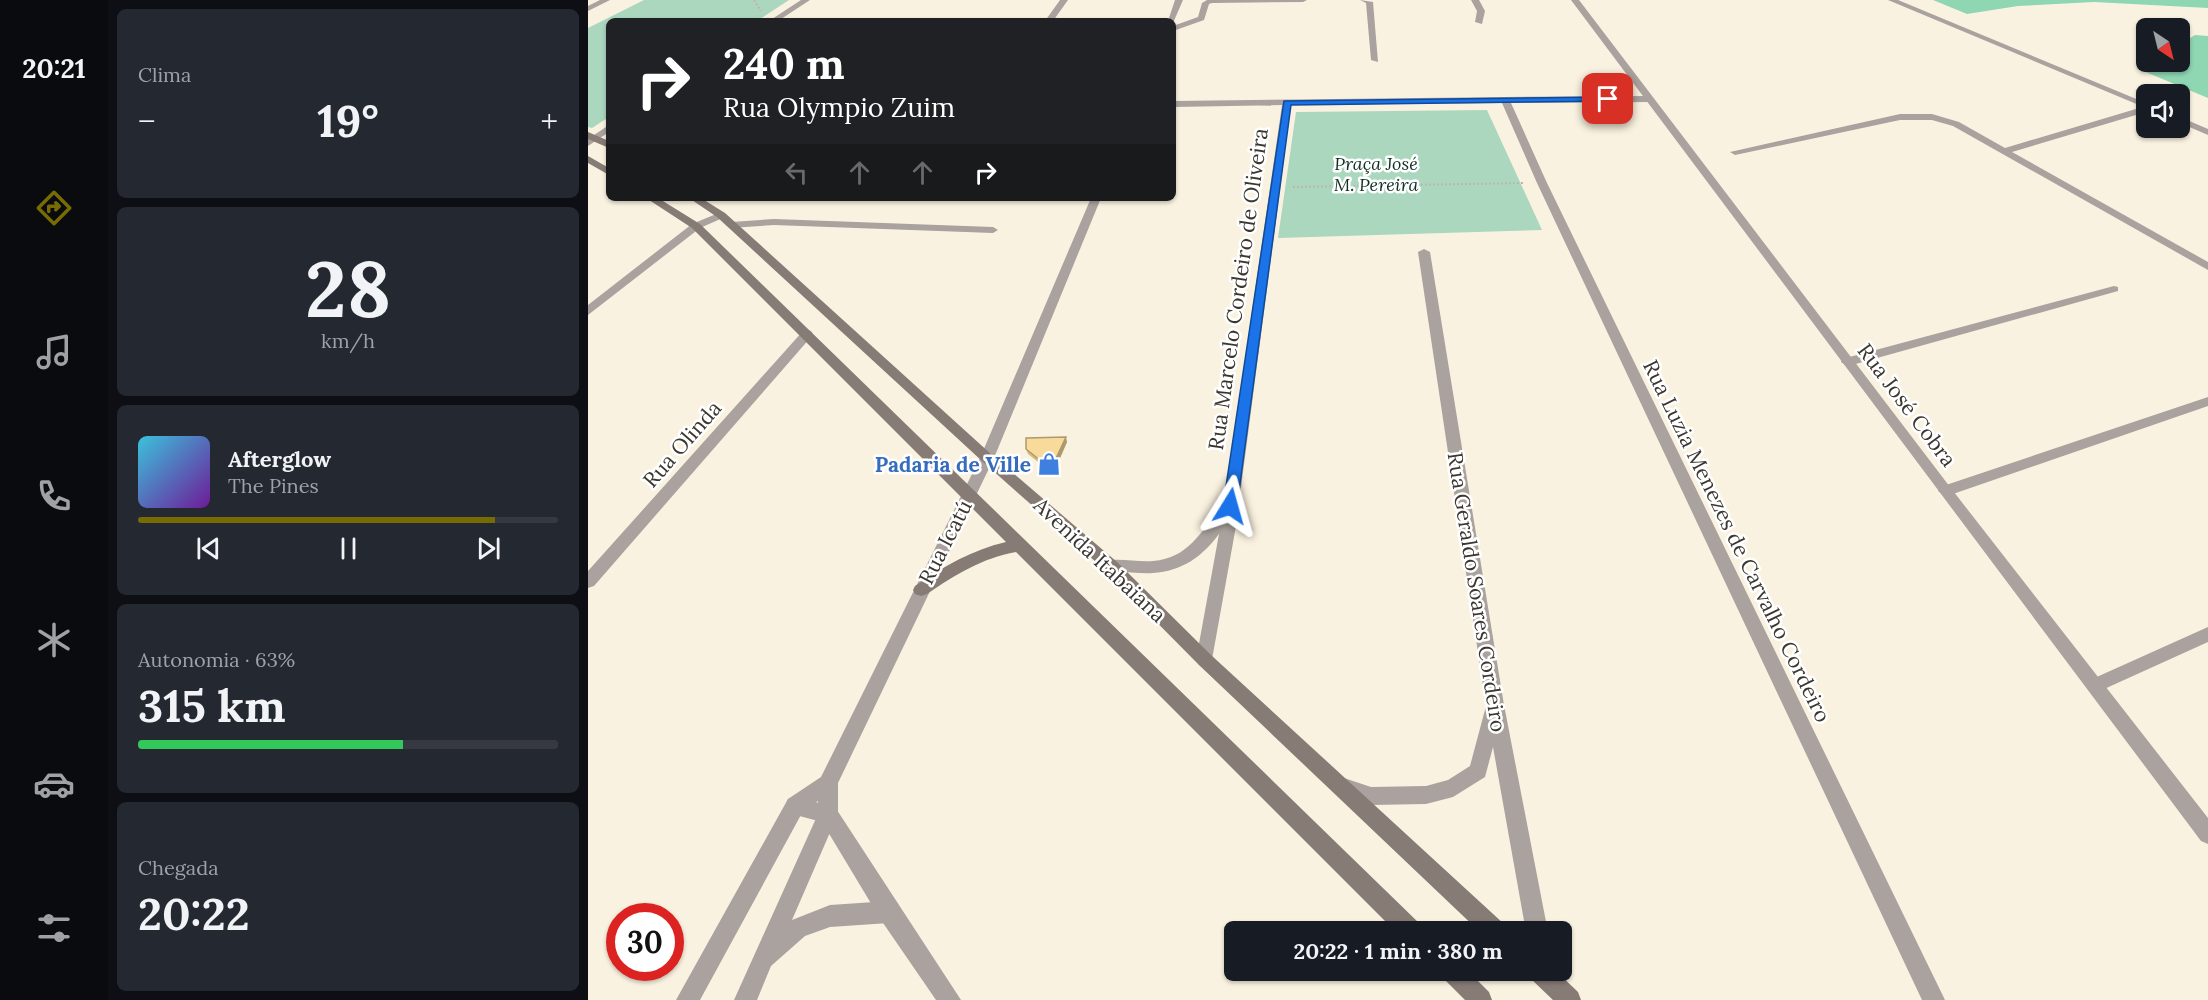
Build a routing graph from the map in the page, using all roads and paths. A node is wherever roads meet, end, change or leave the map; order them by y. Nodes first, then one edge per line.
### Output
1 (606, 0) edge
2 (806, 0) edge
3 (1064, 0) edge
4 (1179, 0) edge
5 (1303, 0) edge
6 (1364, 0) edge
7 (1475, 0) edge
8 (1575, 0) edge
9 (1893, 0) edge
10 (1911, 0) edge
11 (588, 9) edge
12 (778, 18) edge
13 (1051, 18) edge
14 (1173, 18) edge
15 (1479, 21) dead end
16 (1176, 28) edge
17 (1375, 60) dead end
18 (2136, 94) edge
19 (1650, 99) junction
20 (1505, 100) junction
21 (1287, 103) junction
22 (1176, 104) edge
23 (2136, 104) edge
24 (2136, 111) edge
25 (2190, 115) edge
26 (2208, 123) edge
27 (2190, 124) edge
28 (606, 130) edge
29 (2208, 132) edge
30 (591, 138) edge
31 (606, 144) edge
32 (2004, 151) junction
33 (1735, 153) dead end
34 (588, 159) edge
35 (606, 170) edge
36 (1542, 183) junction
37 (1274, 187) junction
38 (656, 201) edge
39 (698, 201) edge
40 (1095, 201) edge
41 (726, 220) junction
42 (696, 226) junction
43 (993, 230) dead end
44 (1424, 252) dead end
45 (2208, 267) edge
46 (2114, 289) dead end
47 (588, 311) edge
48 (807, 334) junction
49 (1847, 362) junction
50 (2208, 400) edge
51 (987, 458) junction
52 (1945, 490) junction
53 (968, 495) junction
54 (1230, 506) junction
55 (1020, 545) junction
56 (1111, 566) junction
57 (588, 582) edge
58 (921, 590) junction
59 (2208, 634) edge
60 (1205, 660) junction
61 (2096, 685) junction
62 (1494, 705) junction
63 (828, 783) junction
64 (1339, 786) junction
65 (795, 806) junction
66 (828, 814) junction
67 (2208, 834) edge
68 (889, 912) junction
69 (1401, 921) edge
70 (1485, 921) edge
71 (1535, 921) edge
72 (762, 961) junction
73 (1462, 981) edge
74 (1551, 981) edge
75 (687, 1000) edge
76 (745, 1000) edge
77 (950, 1000) edge
78 (1481, 1000) edge
79 (1570, 1000) edge
80 (1934, 1000) edge

1 - 11 street
2 - 12 street
3 - 13 street
4 - 14 street
5 - 16 street
6 - 17 street
7 - 15 street
8 - 19 street, Rua José Cobra
9 - 23 street
10 - 18 street
19 - 20 street
19 - 49 street, Rua José Cobra
20 - 21 street
20 - 36 street, Rua Luzia Menezes de Carvalho Cordeiro
21 - 22 street
21 - 37 street, Rua Marcelo Cordeiro de Oliveira
24 - 32 street
25 - 26 street
27 - 29 street
28 - 30 street
30 - 31 main road
32 - 33 street
32 - 45 street
34 - 35 main road
36 - 37 path
36 - 80 street, Rua Luzia Menezes de Carvalho Cordeiro
37 - 54 street, Rua Marcelo Cordeiro de Oliveira
38 - 42 main road, Avenida Itabaiana
39 - 41 main road, Avenida Itabaiana
40 - 51 street, Rua Icatú
41 - 42 street
41 - 43 street
41 - 51 main road, Avenida Itabaiana
42 - 47 street
42 - 48 main road, Avenida Itabaiana
44 - 62 street, Rua Geraldo Soares Cordeiro
46 - 49 street
48 - 53 main road, Avenida Itabaiana
48 - 57 street, Rua Olinda
49 - 52 street, Rua José Cobra
50 - 52 street
51 - 53 street, Rua Icatú
51 - 56 main road, Avenida Itabaiana
52 - 61 street, Rua José Cobra
53 - 55 main road, Avenida Itabaiana
53 - 58 street, Rua Icatú
54 - 56 street
54 - 60 street, Rua Marcelo Cordeiro de Oliveira
55 - 58 main road
55 - 69 main road, Avenida Itabaiana
56 - 60 main road, Avenida Itabaiana
58 - 63 street, Rua Icatú
59 - 61 street
60 - 64 main road, Avenida Itabaiana
61 - 67 street, Rua José Cobra
62 - 64 street
62 - 71 street, Rua Geraldo Soares Cordeiro
63 - 65 street, Rua Icatú
63 - 66 street, Rua Icatú
64 - 70 main road, Avenida Itabaiana
65 - 66 street
65 - 75 street
66 - 68 street
66 - 72 street, Rua Icatú
68 - 72 street
68 - 77 street
72 - 76 street, Rua Icatú
73 - 78 main road
74 - 79 main road

